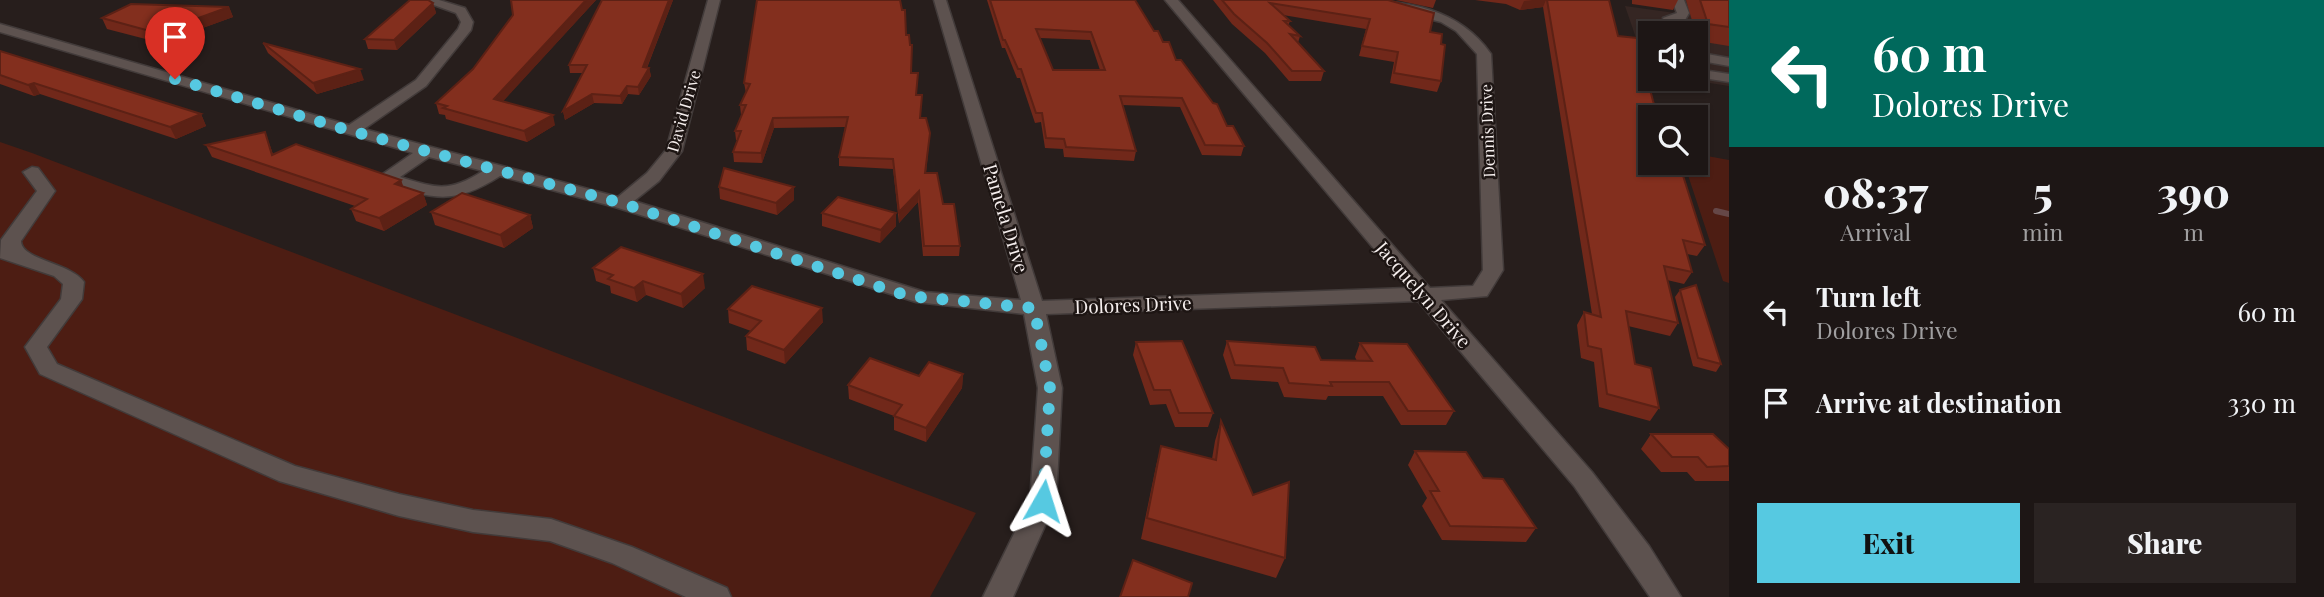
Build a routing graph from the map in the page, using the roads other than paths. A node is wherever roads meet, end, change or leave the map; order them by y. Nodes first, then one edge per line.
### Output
1 (426, 0) edge
2 (714, 0) edge
3 (940, 0) edge
4 (1171, 0) edge
5 (1359, 0) edge
6 (1678, 0) edge
7 (1670, 21) edge
8 (0, 28) edge
9 (1708, 58) edge
10 (1729, 62) edge
11 (1708, 75) edge
12 (1729, 78) edge
13 (351, 131) junction
14 (425, 150) junction
15 (497, 170) junction
16 (32, 172) dead end
17 (621, 203) junction
18 (9, 254) edge
19 (1424, 293) junction
20 (1034, 308) junction
21 (716, 597) edge
22 (998, 597) edge
23 (1666, 597) edge

1 - 13 street
2 - 17 street, David Drive
3 - 20 street, Pamela Drive
4 - 19 street, Jacquelyn Drive
5 - 19 street, Dennis Drive
6 - 7 street
8 - 13 street, Dolores Drive
9 - 10 street
11 - 12 street
13 - 14 street, Dolores Drive
14 - 15 street, Dolores Drive
14 - 15 street
15 - 17 street, Dolores Drive
16 - 18 street
17 - 20 street, Dolores Drive
18 - 21 street
19 - 20 street, Dolores Drive
19 - 23 street, Jacquelyn Drive
20 - 22 street, Pamela Drive

